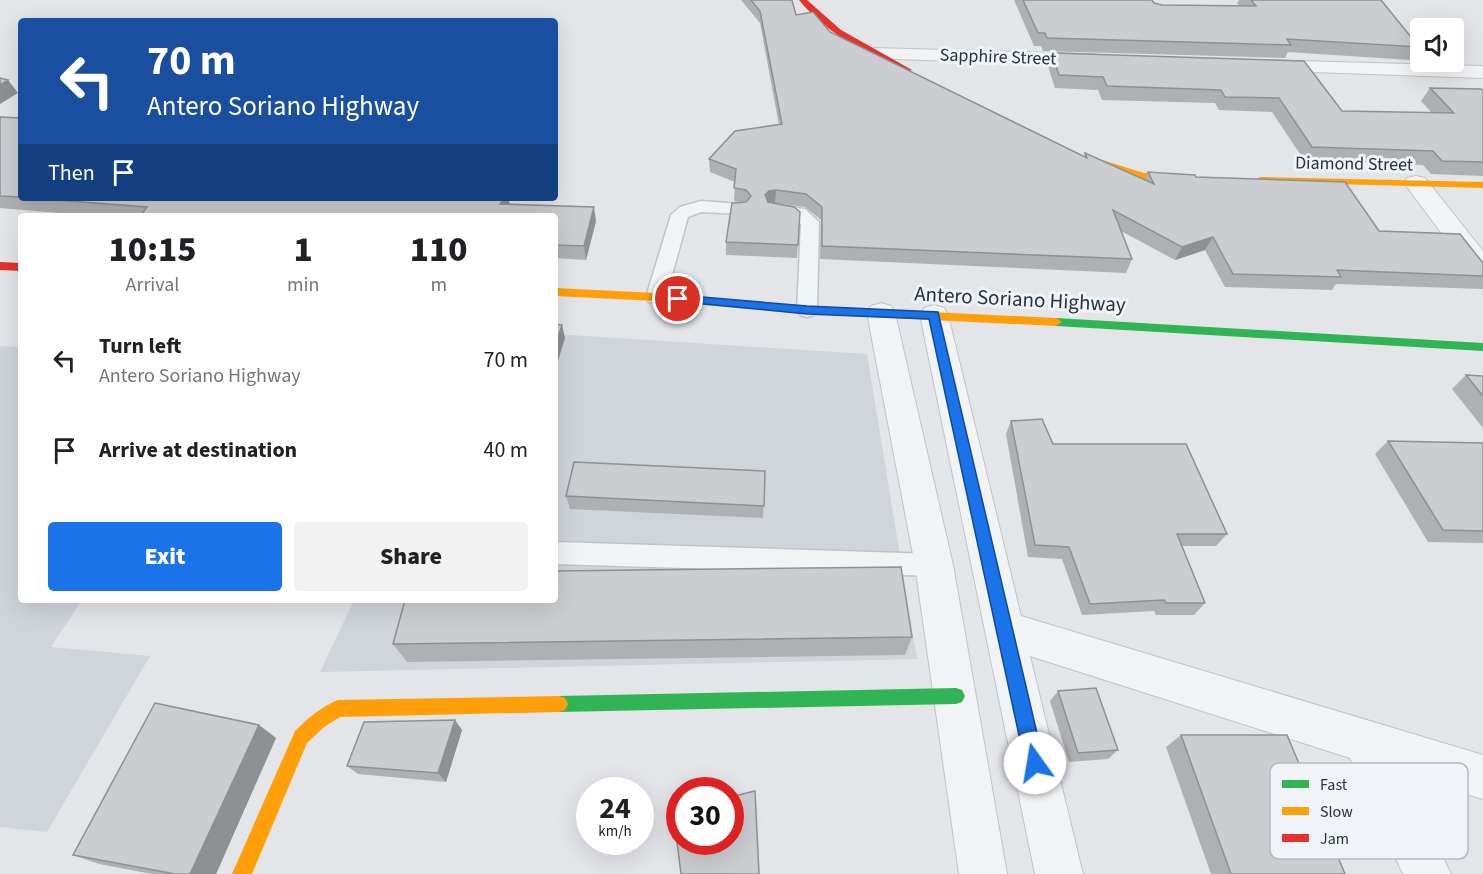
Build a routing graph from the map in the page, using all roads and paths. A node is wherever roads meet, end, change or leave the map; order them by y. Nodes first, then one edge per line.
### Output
1 (803, 0) edge
2 (874, 54) junction
3 (1113, 61) edge
4 (1244, 65) edge
5 (1483, 72) edge
6 (916, 75) edge
7 (1075, 153) edge
8 (1204, 179) edge
9 (1251, 180) edge
10 (1416, 183) junction
11 (1483, 185) edge
12 (740, 209) edge
13 (775, 210) edge
14 (0, 266) edge
15 (18, 267) edge
16 (1483, 269) edge
17 (558, 292) edge
18 (656, 297) junction
19 (807, 310) junction
20 (881, 313) junction
21 (934, 315) junction
22 (1483, 347) edge
23 (558, 553) edge
24 (934, 565) junction
25 (1005, 630) junction
26 (956, 696) junction
27 (1365, 741) junction
28 (1375, 763) edge
29 (1437, 763) edge
30 (1468, 772) edge
31 (1483, 777) edge
32 (1420, 859) edge
33 (242, 874) edge
34 (984, 874) edge
35 (1059, 874) edge
36 (1427, 874) edge

1 - 2 street
2 - 3 street, Sapphire Street
2 - 6 street
4 - 5 street
7 - 8 street
9 - 10 street, Diamond Street
10 - 11 street, Diamond Street
10 - 16 street
12 - 18 lane
13 - 19 lane
14 - 15 street
17 - 18 street, Antero Soriano Highway
18 - 19 street, Antero Soriano Highway
19 - 20 street, Antero Soriano Highway
20 - 21 street, Antero Soriano Highway
20 - 24 street
21 - 22 street, Antero Soriano Highway
21 - 25 street
23 - 24 lane
24 - 26 street
25 - 27 street
25 - 35 street
26 - 33 street
26 - 34 street
27 - 28 street
27 - 29 street
30 - 31 street
32 - 36 street

